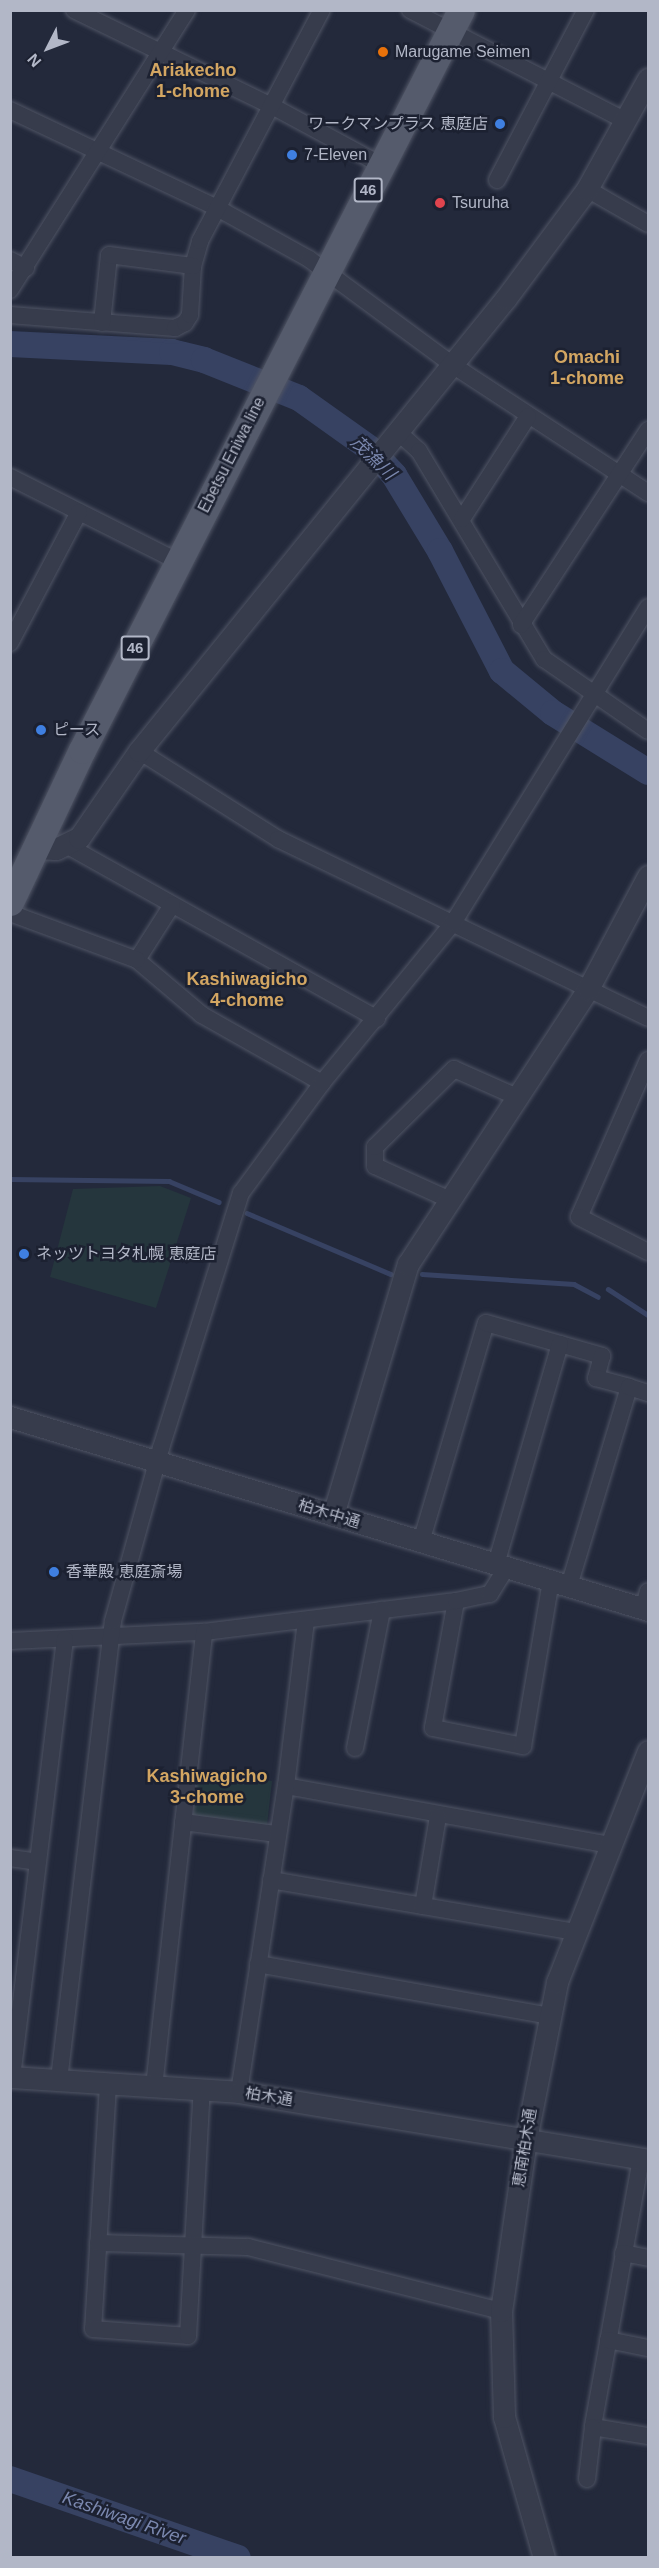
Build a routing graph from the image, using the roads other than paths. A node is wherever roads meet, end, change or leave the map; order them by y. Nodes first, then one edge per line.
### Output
1 (74, 10) edge
2 (187, 10) edge
3 (322, 10) edge
4 (410, 10) edge
5 (586, 10) edge
6 (456, 20) edge
7 (160, 52) junction
8 (648, 79) edge
9 (550, 81) junction
10 (272, 106) junction
11 (10, 110) edge
12 (624, 120) junction
13 (98, 153) junction
14 (381, 165) junction
15 (497, 180) dead end
16 (586, 189) junction
17 (217, 208) junction
18 (648, 224) edge
19 (10, 260) edge
20 (193, 266) junction
21 (26, 268) junction
22 (326, 271) junction
23 (10, 291) edge
24 (10, 315) edge
25 (102, 323) junction
26 (454, 366) junction
27 (528, 416) junction
28 (648, 430) edge
29 (394, 438) junction
30 (621, 474) junction
31 (10, 477) edge
32 (648, 493) edge
33 (79, 512) junction
34 (462, 519) junction
35 (179, 562) junction
36 (648, 607) edge
37 (521, 625) junction
38 (10, 643) edge
39 (589, 701) junction
40 (648, 731) edge
41 (139, 750) junction
42 (68, 846) junction
43 (36, 848) junction
44 (648, 876) edge
45 (10, 902) edge
46 (172, 905) junction
47 (10, 913) edge
48 (453, 923) junction
49 (137, 960) junction
50 (588, 988) junction
51 (648, 1018) edge
52 (377, 1019) junction
53 (648, 1060) edge
54 (322, 1083) junction
55 (517, 1097) junction
56 (448, 1199) junction
57 (648, 1252) edge
58 (560, 1344) junction
59 (629, 1387) junction
60 (648, 1393) edge
61 (10, 1417) edge
62 (156, 1463) junction
63 (333, 1515) junction
64 (421, 1542) junction
65 (501, 1566) junction
66 (560, 1583) junction
67 (456, 1601) junction
68 (647, 1603) edge
69 (382, 1610) junction
70 (306, 1621) junction
71 (204, 1632) junction
72 (65, 1639) junction
73 (112, 1639) junction
74 (10, 1641) edge
75 (355, 1748) dead end
76 (648, 1751) edge
77 (286, 1786) junction
78 (438, 1815) junction
79 (183, 1822) junction
80 (277, 1834) junction
81 (611, 1845) junction
82 (10, 1857) edge
83 (37, 1862) junction
84 (271, 1880) junction
85 (423, 1906) junction
86 (575, 1932) junction
87 (258, 1964) junction
88 (549, 2016) junction
89 (11, 2077) edge
90 (59, 2080) junction
91 (108, 2085) junction
92 (154, 2087) junction
93 (202, 2088) junction
94 (239, 2092) junction
95 (526, 2139) junction
96 (645, 2159) edge
97 (98, 2242) junction
98 (191, 2245) junction
99 (622, 2253) junction
100 (648, 2258) edge
101 (501, 2311) junction
102 (608, 2340) junction
103 (648, 2348) edge
104 (593, 2427) junction
105 (648, 2436) edge
106 (587, 2479) dead end
107 (544, 2558) edge

1 - 7 street
2 - 7 street
3 - 10 street
4 - 6 street
5 - 9 street
6 - 9 street
6 - 14 main road, Ebetsu Eniwa line / 46
7 - 10 street
7 - 13 street
8 - 12 street
9 - 12 street
9 - 15 street
10 - 14 street
10 - 17 street
11 - 13 street
12 - 16 street
13 - 17 street
13 - 21 street
14 - 22 main road, Ebetsu Eniwa line / 46
16 - 18 street
16 - 26 street
17 - 20 street
17 - 22 street
19 - 21 street
20 - 25 street
20 - 25 street
21 - 23 street
22 - 26 street
22 - 35 main road, Ebetsu Eniwa line / 46
24 - 25 street
26 - 27 street
26 - 29 street
27 - 30 street
27 - 34 street
28 - 30 street
29 - 34 street
29 - 41 street
30 - 32 street
30 - 37 street
31 - 33 street
33 - 35 street
33 - 38 street
34 - 37 street
35 - 43 main road, Ebetsu Eniwa line / 46
36 - 39 street
37 - 39 street
39 - 40 street
39 - 48 street
41 - 42 street
41 - 48 street
42 - 43 street
42 - 46 street
43 - 45 main road, Ebetsu Eniwa line / 46
44 - 50 street
46 - 49 street
46 - 52 street
47 - 49 street
48 - 50 street
48 - 52 street
49 - 54 street
50 - 51 street
50 - 55 street
52 - 54 street
53 - 57 street
54 - 62 street
55 - 56 street
55 - 56 street
56 - 63 street
58 - 59 street
58 - 64 street
58 - 65 street
59 - 60 street
59 - 66 street
61 - 62 street, 柏木中通
62 - 63 street, 柏木中通
62 - 73 street
63 - 64 street, 柏木中通
64 - 65 street, 柏木中通
65 - 66 street, 柏木中通
65 - 67 street
66 - 67 street
66 - 68 street, 柏木中通
67 - 69 street
69 - 70 street
69 - 75 street
70 - 71 street
70 - 77 street
71 - 73 street
71 - 79 street
72 - 73 street
72 - 74 street
72 - 83 street
73 - 90 street
76 - 81 street, 恵南柏木通
77 - 78 street
77 - 80 street
78 - 81 street
78 - 85 street
79 - 80 street
79 - 92 street
80 - 84 street
81 - 86 street, 恵南柏木通
82 - 83 street
83 - 89 street
84 - 85 street
84 - 87 street
85 - 86 street
86 - 88 street, 恵南柏木通
87 - 88 street
87 - 94 street
88 - 95 street, 恵南柏木通
89 - 90 street, 柏木通
90 - 91 street, 柏木通
91 - 92 street, 柏木通
91 - 97 street
92 - 93 street, 柏木通
93 - 94 street, 柏木通
93 - 98 street
94 - 95 street, 柏木通
95 - 96 street, 柏木通
95 - 101 street, 恵南柏木通
96 - 99 street
97 - 98 street
97 - 98 street
98 - 101 street
99 - 100 street
99 - 102 street
101 - 107 street, 恵南柏木通
102 - 103 street
102 - 104 street
104 - 105 street
104 - 106 street

